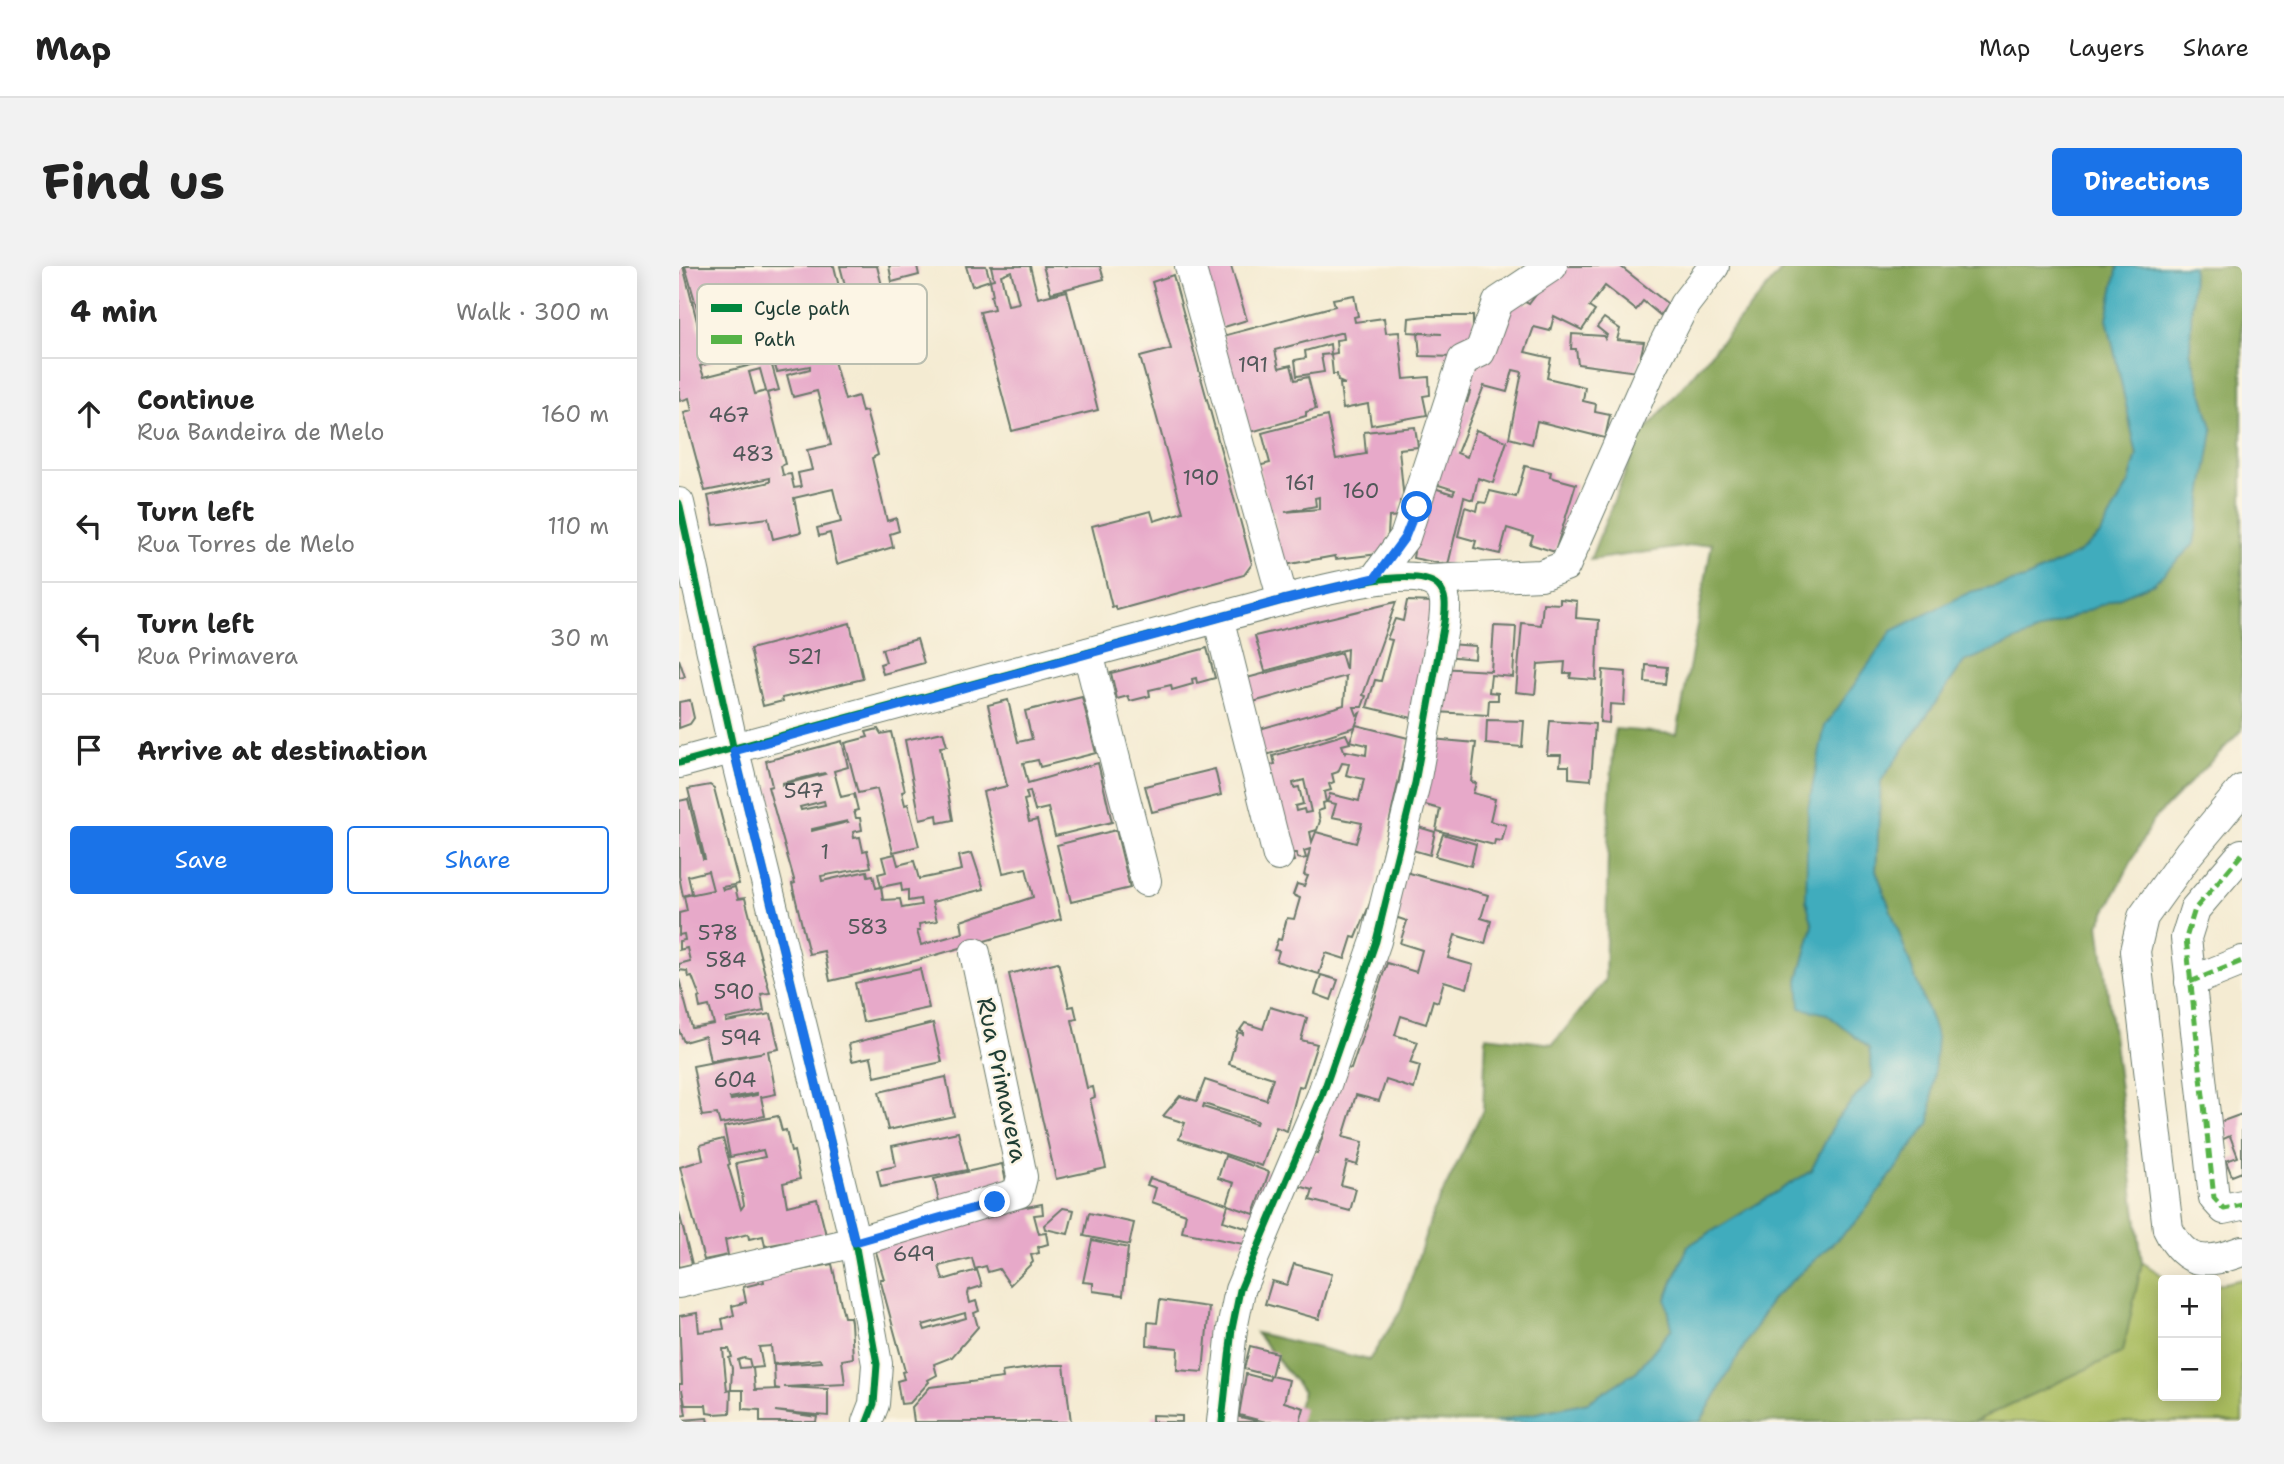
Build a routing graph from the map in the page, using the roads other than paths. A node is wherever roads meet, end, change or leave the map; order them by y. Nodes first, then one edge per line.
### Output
1 (1190, 266) edge
2 (1552, 266) edge
3 (1714, 266) edge
4 (679, 503) edge
5 (1375, 578) junction
6 (1429, 580) junction
7 (1283, 600) junction
8 (1219, 617) junction
9 (1089, 653) junction
10 (734, 751) junction
11 (679, 763) edge
12 (2242, 790) edge
13 (2242, 854) edge
14 (1278, 856) dead end
15 (1146, 881) dead end
16 (975, 953) dead end
17 (2242, 961) edge
18 (2190, 982) junction
19 (2242, 1205) edge
20 (855, 1242) junction
21 (2242, 1251) edge
22 (679, 1283) edge
23 (867, 1422) edge
24 (1222, 1422) edge

1 - 7 street
2 - 5 street
3 - 6 street
4 - 10 street
5 - 6 street
5 - 7 street
6 - 24 street
7 - 8 street
8 - 9 street
8 - 14 street
9 - 10 street
9 - 15 street
10 - 11 street
10 - 20 street
12 - 21 street
13 - 18 street
16 - 20 street, Rua Primavera
17 - 18 street
18 - 19 street
20 - 22 street, Rua Primavera
20 - 23 street

